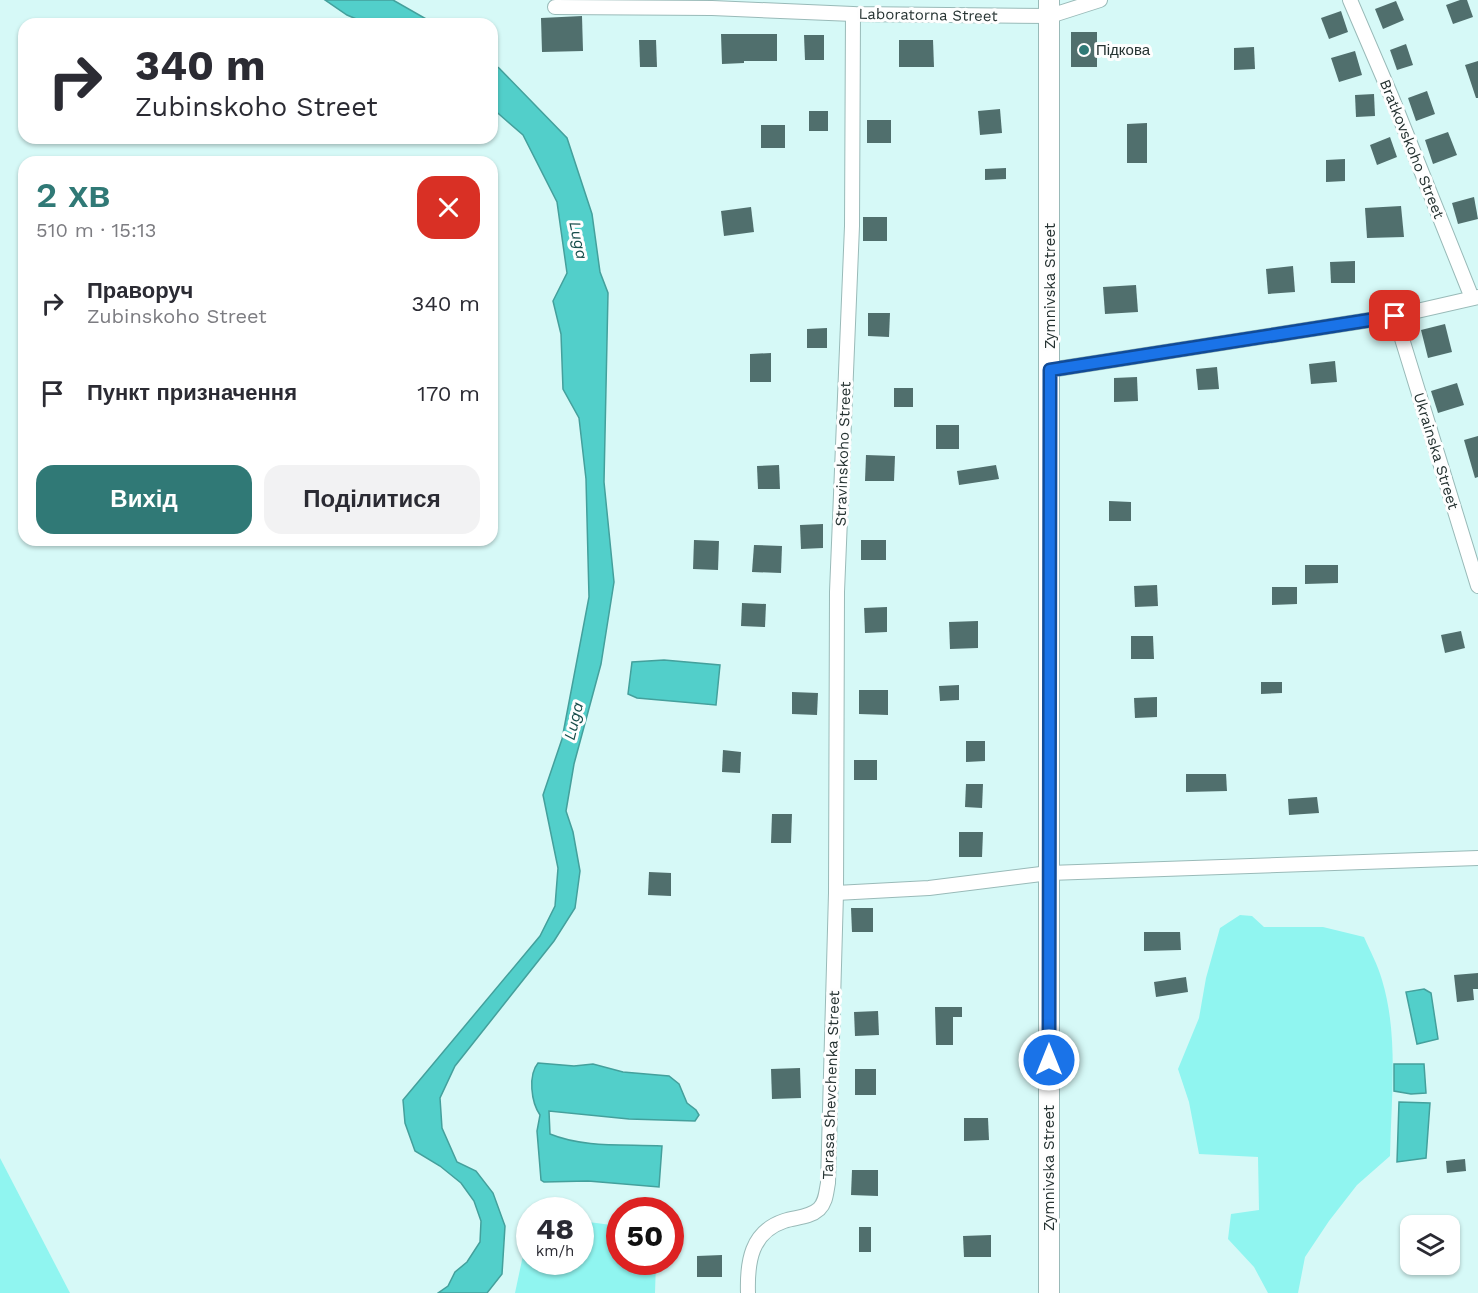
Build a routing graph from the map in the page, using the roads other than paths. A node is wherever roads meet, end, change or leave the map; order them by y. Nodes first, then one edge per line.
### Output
1 (1100, 0) edge
2 (1350, 0) edge
3 (555, 8) dead end
4 (1050, 8) edge
5 (853, 14) junction
6 (1475, 298) edge
7 (1395, 316) junction
8 (1050, 370) junction
9 (1478, 586) edge
10 (1478, 858) edge
11 (1049, 873) junction
12 (836, 900) junction
13 (748, 1293) edge
14 (1049, 1293) edge

1 - 4 street, Laboratorna Street
2 - 6 street, Bratkovskoho Street
3 - 5 street, Laboratorna Street
4 - 5 street, Laboratorna Street
4 - 8 main road, Zymnivska Street
5 - 12 street, Stravinskoho Street
6 - 7 street
7 - 8 street
7 - 9 street, Ukrainska Street
8 - 11 main road, Zymnivska Street
10 - 11 street
11 - 12 street
11 - 14 main road, Zymnivska Street
12 - 13 street, Tarasa Shevchenka Street

